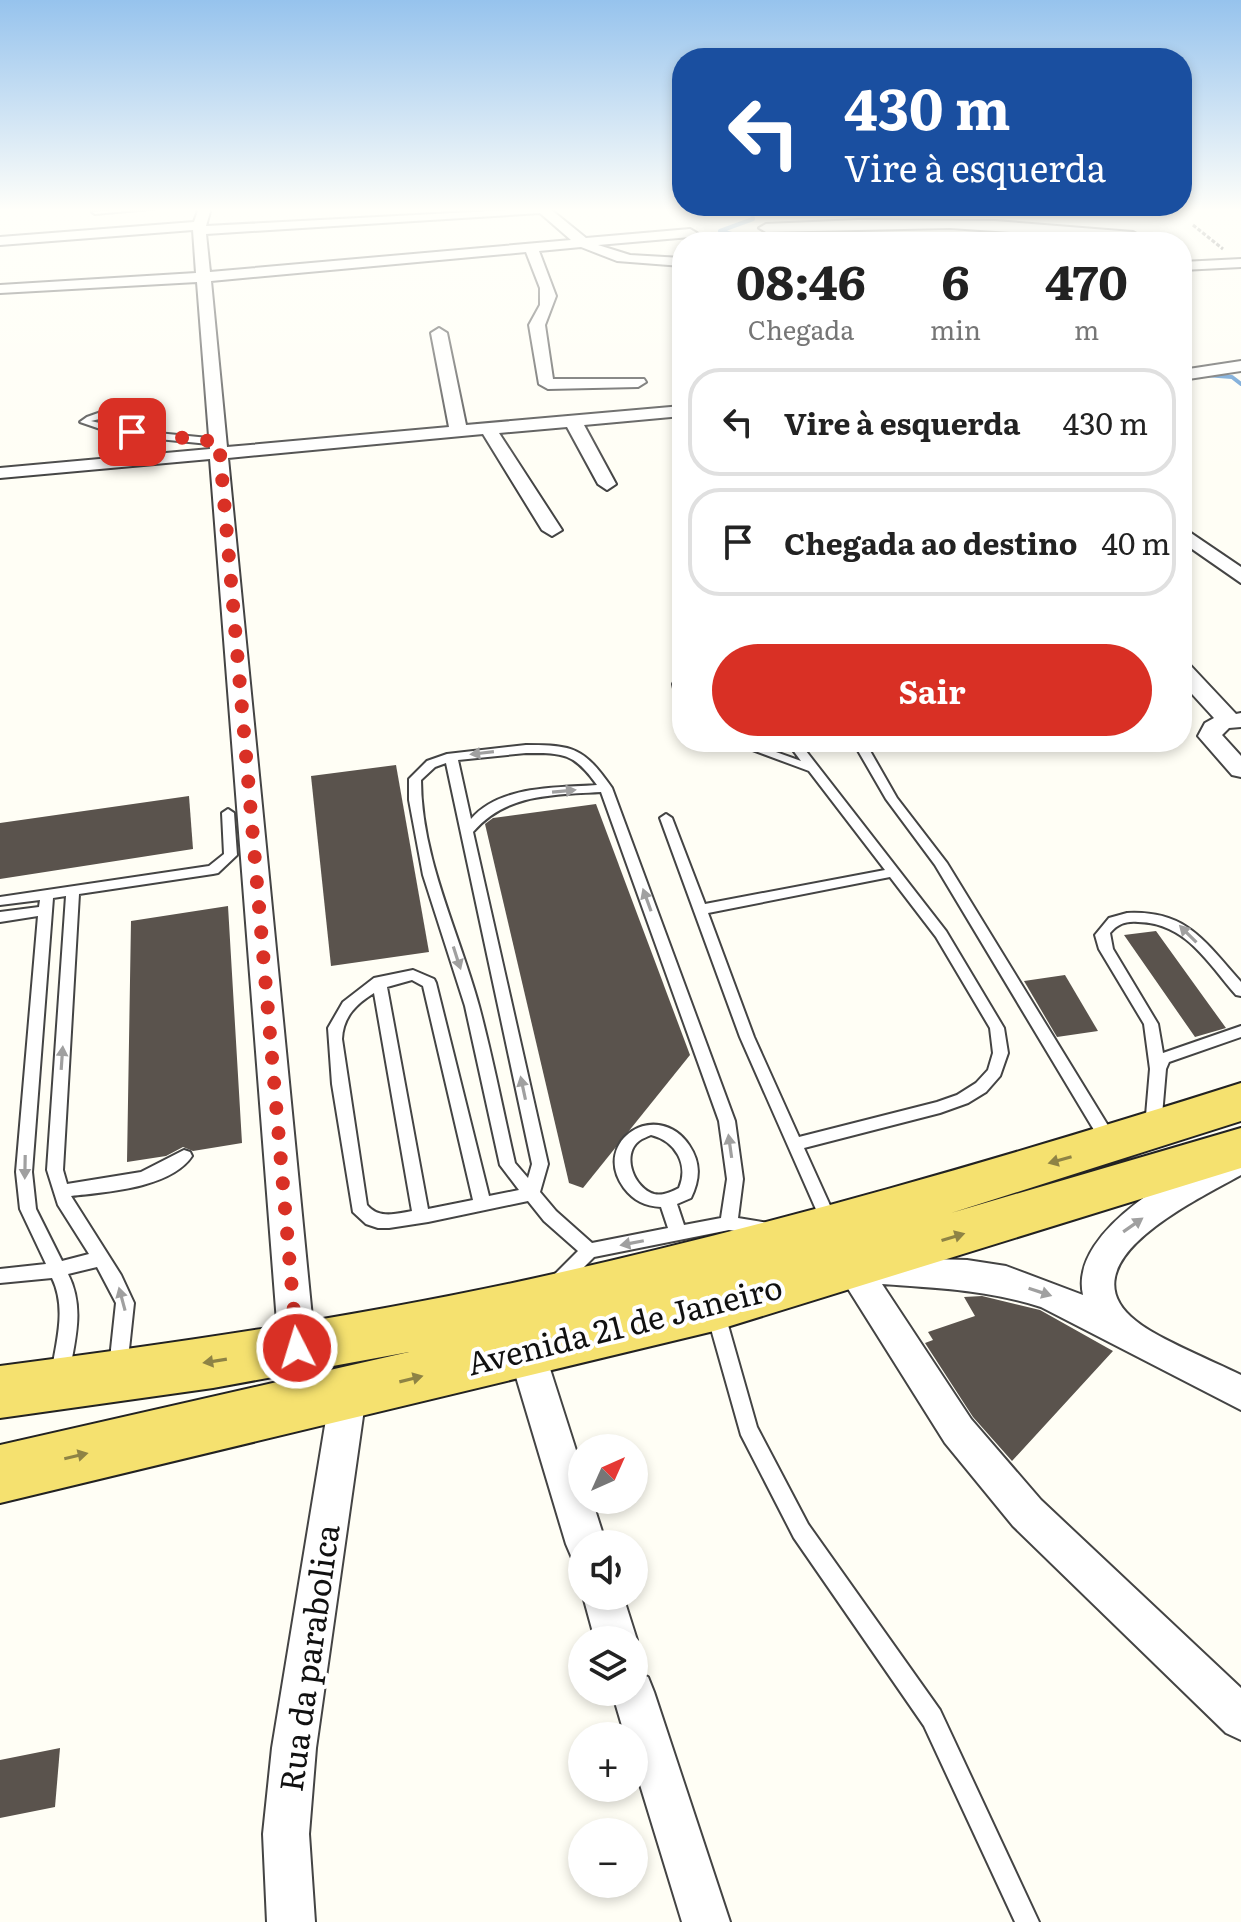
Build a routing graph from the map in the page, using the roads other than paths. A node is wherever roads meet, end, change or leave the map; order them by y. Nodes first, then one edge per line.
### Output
1 (207, 298) edge
2 (548, 298) edge
3 (439, 333) dead end
4 (1241, 366) edge
5 (1192, 373) edge
6 (638, 382) dead end
7 (672, 412) edge
8 (573, 421) junction
9 (488, 429) junction
10 (458, 431) junction
11 (132, 432) junction
12 (219, 448) junction
13 (0, 473) edge
14 (607, 484) dead end
15 (552, 530) dead end
16 (1192, 541) edge
17 (1241, 551) edge
18 (1211, 557) junction
19 (1241, 577) edge
20 (1192, 679) edge
21 (1236, 720) edge
22 (765, 752) edge
23 (800, 752) edge
24 (865, 752) edge
25 (451, 757) junction
26 (810, 768) junction
27 (1241, 770) edge
28 (606, 788) junction
29 (228, 813) dead end
30 (666, 818) dead end
31 (467, 832) junction
32 (895, 872) junction
33 (73, 891) junction
34 (0, 901) edge
35 (46, 902) junction
36 (699, 910) junction
37 (0, 917) edge
38 (379, 982) junction
39 (1241, 991) edge
40 (1241, 1031) edge
41 (1158, 1069) junction
42 (1241, 1102) edge
43 (1132, 1138) junction
44 (795, 1144) junction
45 (1241, 1148) edge
46 (184, 1156) dead end
47 (1241, 1160) edge
48 (62, 1191) junction
49 (531, 1194) junction
50 (668, 1202) junction
51 (482, 1203) junction
52 (421, 1214) junction
53 (729, 1223) junction
54 (678, 1234) junction
55 (829, 1243) junction
56 (589, 1251) junction
57 (100, 1259) junction
58 (55, 1270) junction
59 (0, 1276) edge
60 (714, 1307) junction
61 (533, 1325) junction
62 (1127, 1337) junction
63 (297, 1348) junction
64 (116, 1376) junction
65 (58, 1385) junction
66 (0, 1392) edge
67 (1241, 1393) edge
68 (348, 1395) junction
69 (0, 1474) edge
70 (583, 1530) edge
71 (637, 1706) edge
72 (1241, 1718) edge
73 (291, 1922) edge
74 (706, 1922) edge
75 (1027, 1922) edge

1 - 12 street
2 - 6 street
3 - 10 street
4 - 5 street
7 - 8 street
8 - 9 street
8 - 14 street
9 - 10 street
9 - 15 street
10 - 12 street
11 - 11 lane
11 - 12 lane
12 - 13 street
12 - 63 street
16 - 18 street
17 - 18 street
18 - 19 street
20 - 21 street
21 - 27 street
22 - 26 lane
23 - 26 lane
24 - 43 lane
28 -> 25 lane
25 - 31 lane
25 -> 49 lane
26 - 32 lane
31 -> 28 lane
53 -> 28 lane
29 - 33 lane
30 - 36 lane
49 -> 31 lane
32 - 36 lane
32 - 44 lane
33 - 35 lane
48 -> 33 lane
34 - 35 lane
35 - 37 lane
35 -> 58 lane
36 - 44 lane
38 - 51 lane
38 - 52 lane
38 - 52 lane
39 -> 41 lane
40 - 41 lane
41 - 43 lane
42 - 43 main road, Avenida 21 de Janeiro
43 -> 55 main road, Avenida 21 de Janeiro
44 - 55 lane
55 -> 45 main road, Avenida 21 de Janeiro
46 - 48 lane
62 -> 47 street
48 - 57 lane
49 - 51 lane
49 - 56 lane
50 - 50 lane
50 - 54 lane
51 - 52 lane
53 - 54 lane
53 - 55 lane
54 -> 56 lane
55 - 60 main road, Avenida 21 de Janeiro
55 - 61 main road, Avenida 21 de Janeiro
55 -> 62 street
55 - 72 street
56 - 61 lane
57 - 58 lane
64 -> 57 lane
58 - 59 lane
58 - 65 lane
60 - 61 main road, Avenida 21 de Janeiro
60 - 75 lane
61 - 63 main road, Avenida 21 de Janeiro
68 -> 61 main road, Avenida 21 de Janeiro
61 - 70 street
62 - 67 street
63 -> 64 main road, Avenida 21 de Janeiro
64 - 65 main road, Avenida 21 de Janeiro
65 - 66 main road, Avenida 21 de Janeiro
69 -> 68 main road, Avenida 21 de Janeiro
68 - 73 street, Rua da parabolica
71 - 74 street

